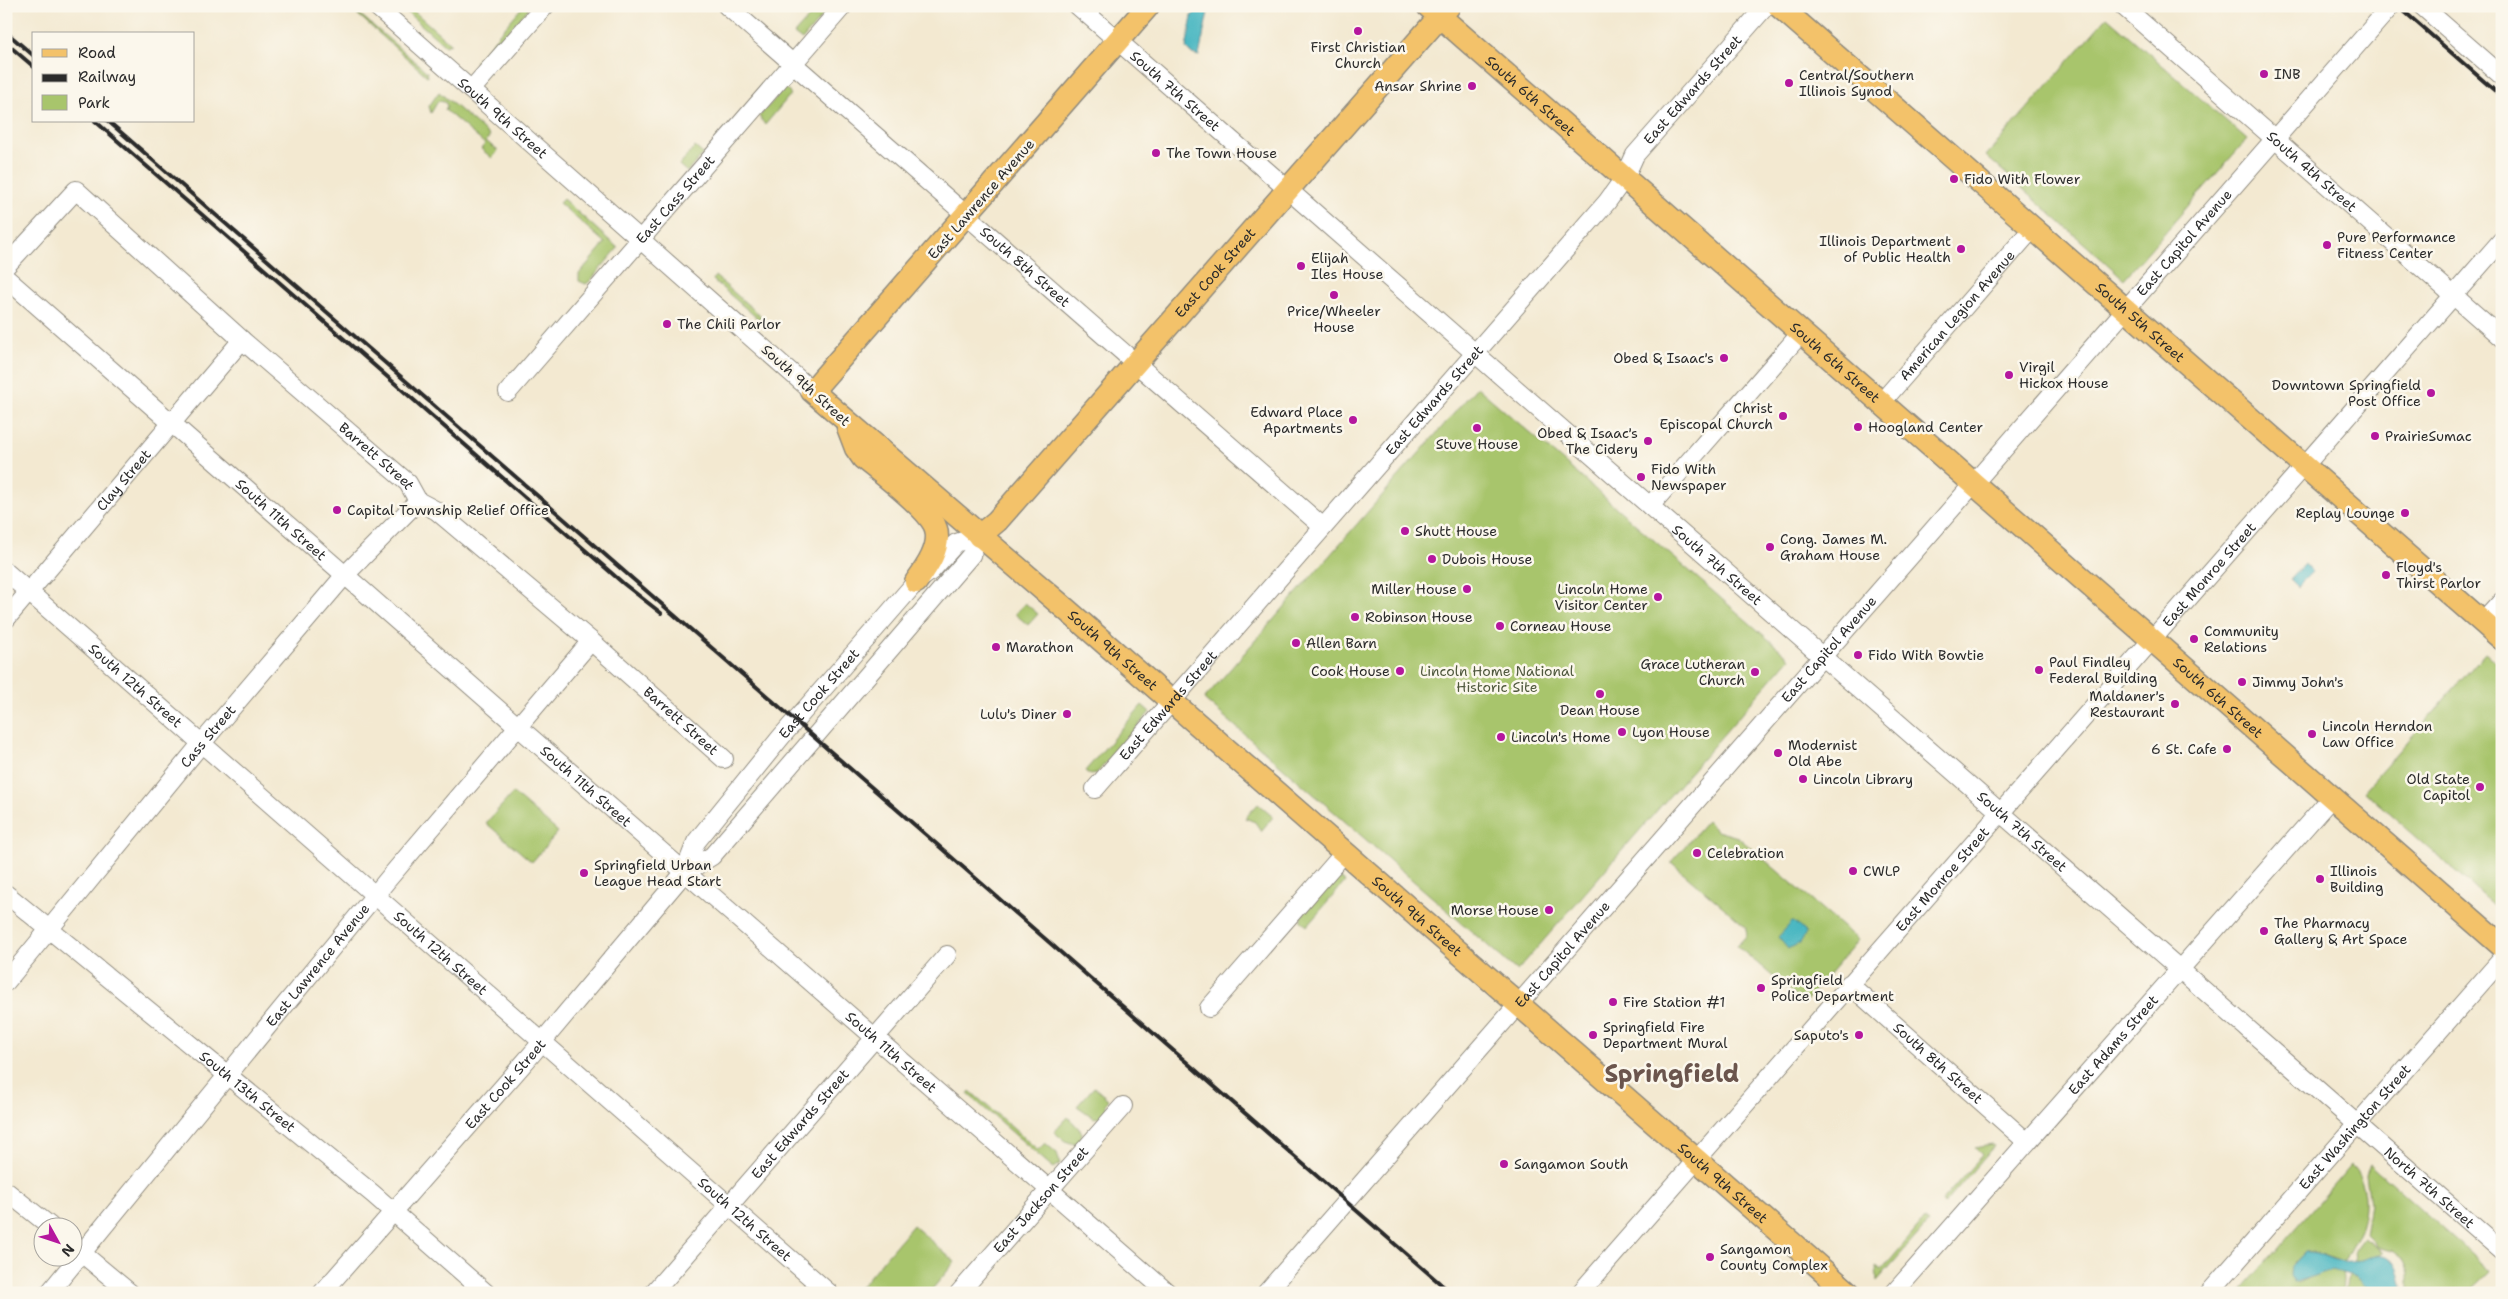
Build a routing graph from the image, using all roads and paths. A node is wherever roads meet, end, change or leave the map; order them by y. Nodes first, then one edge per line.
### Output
1 (376, 6) edge
2 (545, 6) edge
3 (727, 6) edge
4 (844, 6) edge
5 (1078, 6) edge
6 (1148, 6) edge
7 (1766, 6) edge
8 (1780, 6) edge
9 (2123, 6) edge
10 (2391, 6) edge
11 (2422, 6) edge
12 (1439, 10) edge
13 (1118, 42) junction
14 (793, 64) junction
15 (2502, 76) edge
16 (471, 90) junction
17 (2275, 139) junction
18 (1625, 177) junction
19 (1288, 190) junction
20 (968, 215) junction
21 (2033, 228) junction
22 (641, 238) junction
23 (2502, 240) edge
24 (6, 266) edge
25 (6, 278) edge
26 (2453, 295) junction
27 (2126, 310) junction
28 (1802, 332) junction
29 (2502, 338) edge
30 (242, 340) junction
31 (1474, 353) junction
32 (1137, 363) junction
33 (812, 391) junction
34 (508, 392) dead end
35 (1881, 403) junction
36 (846, 421) junction
37 (172, 423) junction
38 (2304, 465) junction
39 (1974, 484) junction
40 (418, 500) junction
41 (1650, 506) junction
42 (1323, 527) junction
43 (979, 536) junction
44 (6, 572) edge
45 (345, 574) junction
46 (916, 582) junction
47 (29, 592) junction
48 (2502, 601) edge
49 (6, 619) edge
50 (2483, 622) junction
51 (2151, 639) junction
52 (2502, 639) edge
53 (591, 641) junction
54 (1822, 657) junction
55 (1172, 701) junction
56 (518, 725) junction
57 (202, 744) junction
58 (724, 759) dead end
59 (1095, 789) dead end
60 (2332, 797) junction
61 (2000, 812) junction
62 (1345, 852) junction
63 (684, 873) junction
64 (6, 894) edge
65 (374, 895) junction
66 (49, 929) junction
67 (2502, 946) edge
68 (947, 955) dead end
69 (2502, 960) edge
70 (2180, 970) junction
71 (6, 982) edge
72 (1849, 984) junction
73 (1520, 1004) junction
74 (1209, 1008) dead end
75 (876, 1038) junction
76 (542, 1042) junction
77 (228, 1075) junction
78 (1123, 1106) dead end
79 (2356, 1124) junction
80 (2028, 1142) junction
81 (1697, 1160) junction
82 (1049, 1190) junction
83 (6, 1191) edge
84 (730, 1206) junction
85 (393, 1212) junction
86 (37, 1216) edge
87 (82, 1243) edge
88 (2502, 1251) edge
89 (82, 1253) edge
90 (66, 1266) edge
91 (49, 1293) edge
92 (130, 1293) edge
93 (322, 1293) edge
94 (486, 1293) edge
95 (653, 1293) edge
96 (829, 1293) edge
97 (959, 1293) edge
98 (1168, 1293) edge
99 (1266, 1293) edge
100 (1580, 1293) edge
101 (1849, 1293) edge
102 (1894, 1293) edge
103 (2209, 1293) edge

1 - 16 street, South 9th Street
2 - 16 street
3 - 14 street, South 8th Street
4 - 14 street, East Cass Street
5 - 13 street, South 7th Street
6 - 13 main road, East Lawrence Avenue
7 - 18 street, East Edwards Street
8 - 21 main road, South 5th Street
9 - 17 street, South 4th Street
10 - 17 street, East Capitol Avenue
11 - 15 street
12 - 18 main road, South 6th Street
12 - 19 main road, East Cook Street
13 - 19 street, South 7th Street
13 - 20 main road, East Lawrence Avenue
14 - 20 street, South 8th Street
14 - 22 street, East Cass Street
16 - 22 street, South 9th Street
17 - 26 street, South 4th Street
17 - 27 street, East Capitol Avenue
18 - 28 main road, South 6th Street
18 - 31 street, East Edwards Street
19 - 31 street, South 7th Street
19 - 32 main road, East Cook Street
20 - 32 street, South 8th Street
20 - 33 main road, East Lawrence Avenue
21 - 27 main road, South 5th Street
21 - 35 street, American Legion Avenue
22 - 33 street, South 9th Street
22 - 34 street, East Cass Street
23 - 26 street, East Monroe Street
24 - 30 street, Barrett Street
25 - 37 street, South 11th Street
26 - 29 street, South 4th Street
26 - 38 street, East Monroe Street
27 - 38 main road, South 5th Street
27 - 39 street, East Capitol Avenue
28 - 35 main road, South 6th Street
28 - 41 street
30 - 37 street, Clay Street
30 - 40 street, Barrett Street
31 - 41 street, South 7th Street
31 - 42 street, East Edwards Street
32 - 42 street, South 8th Street
32 - 43 main road, East Cook Street
33 - 36 main road, South 9th Street
35 - 39 main road, South 6th Street
36 - 43 main road, South 9th Street
36 - 46 main road
37 - 45 street, South 11th Street
37 - 47 street, Clay Street
38 - 50 main road, South 5th Street
38 - 51 street, East Monroe Street
39 - 51 main road, South 6th Street
39 - 54 street, East Capitol Avenue
40 - 45 street, Cass Street
40 - 53 street, Barrett Street
41 - 54 street, South 7th Street
42 - 55 street, East Edwards Street
43 - 46 street, East Cook Street
43 - 55 main road, South 9th Street
43 - 63 street, East Cook Street
44 - 47 street, South 12th Street
45 - 56 street, South 11th Street
45 - 57 street, Cass Street
46 - 63 street, East Cook Street
47 - 49 street, Clay Street
47 - 57 street, South 12th Street
48 - 50 street
50 - 52 main road, South 5th Street
51 - 60 main road, South 6th Street
51 - 61 street, East Monroe Street
53 - 56 street, East Lawrence Avenue
53 - 58 street, Barrett Street
54 - 61 street, South 7th Street
54 - 73 street, East Capitol Avenue
55 - 59 street, East Edwards Street
55 - 62 main road, South 9th Street
56 - 63 street, South 11th Street
56 - 65 street, East Lawrence Avenue
57 - 65 street, South 12th Street
57 - 66 street, Cass Street
60 - 67 main road, South 6th Street
60 - 70 street, East Adams Street
61 - 70 street, South 7th Street
61 - 72 street, East Monroe Street
62 - 73 main road, South 9th Street
62 - 74 street
63 - 75 street, South 11th Street
63 - 76 street, East Cook Street
64 - 66 street, South 13th Street
65 - 76 street, South 12th Street
65 - 77 street, East Lawrence Avenue
66 - 71 street, Cass Street
66 - 77 street, South 13th Street
68 - 75 street, East Edwards Street
69 - 79 street, East Washington Street
70 - 79 street, South 7th Street
70 - 80 street, East Adams Street
72 - 80 street, South 8th Street
72 - 81 street, East Monroe Street
73 - 81 main road, South 9th Street
73 - 99 street, East Capitol Avenue
75 - 82 street, South 11th Street
75 - 84 street, East Edwards Street
76 - 84 street, South 12th Street
76 - 85 street, East Cook Street
77 - 85 street, South 13th Street
77 - 87 street, East Lawrence Avenue
78 - 82 street, East Jackson Street
79 - 88 street, North 7th Street
79 - 103 street, East Washington Street
80 - 102 street, East Adams Street
81 - 100 street, East Monroe Street
81 - 101 main road, South 9th Street
82 - 97 street, East Jackson Street
82 - 98 street, South 11th Street
83 - 86 street
84 - 95 street, East Edwards Street
84 - 96 street, South 12th Street
85 - 93 street, East Cook Street
85 - 94 street, South 13th Street
89 - 92 street
90 - 91 street, East Lawrence Avenue

